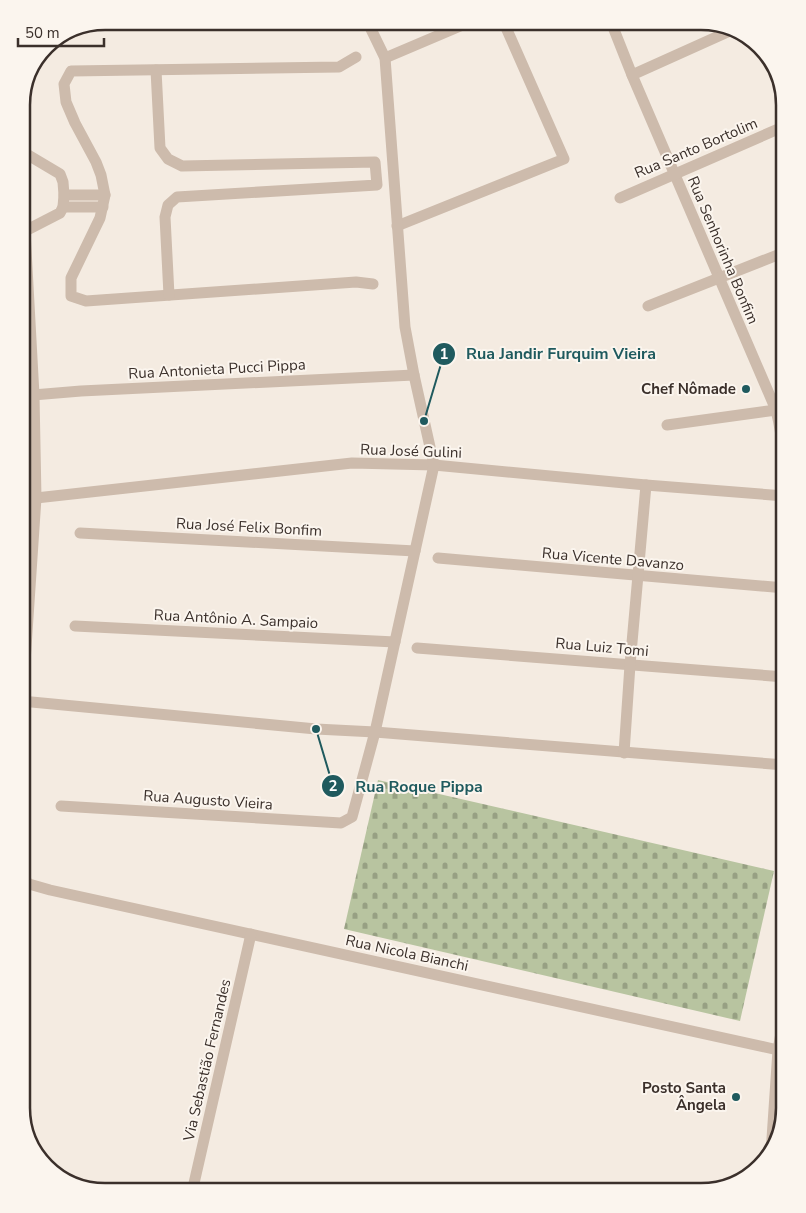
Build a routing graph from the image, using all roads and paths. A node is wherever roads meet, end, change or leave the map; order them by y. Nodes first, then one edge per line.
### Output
1 (371, 30) edge
2 (451, 30) edge
3 (507, 30) edge
4 (614, 30) edge
5 (724, 34) edge
6 (356, 57) dead end
7 (385, 58) junction
8 (156, 70) junction
9 (632, 75) junction
10 (776, 130) edge
11 (30, 157) edge
12 (674, 174) junction
13 (105, 195) junction
14 (620, 198) dead end
15 (63, 201) junction
16 (102, 207) junction
17 (397, 226) junction
18 (30, 227) edge
19 (776, 256) edge
20 (719, 278) junction
21 (373, 284) dead end
22 (169, 295) junction
23 (648, 306) dead end
24 (30, 335) edge
25 (414, 375) junction
26 (30, 395) edge
27 (34, 395) junction
28 (776, 410) joint
29 (667, 425) dead end
30 (434, 465) junction
31 (646, 485) junction
32 (776, 495) edge
33 (36, 498) junction
34 (80, 533) dead end
35 (416, 551) junction
36 (438, 558) dead end
37 (30, 559) edge
38 (637, 576) junction
39 (776, 587) edge
40 (75, 626) dead end
41 (395, 642) junction
42 (417, 648) dead end
43 (630, 665) junction
44 (776, 676) edge
45 (30, 702) edge
46 (375, 732) junction
47 (624, 753) junction
48 (776, 764) edge
49 (61, 806) dead end
50 (30, 882) edge
51 (250, 934) junction
52 (776, 1050) edge
53 (776, 1079) edge
54 (773, 1129) edge
55 (194, 1183) edge

1 - 7 street
2 - 7 street
3 - 17 street
4 - 9 street, Rua Senhorinha Bonfim
5 - 9 street
6 - 8 street
7 - 17 street
8 - 13 street
8 - 22 street
9 - 12 street, Rua Senhorinha Bonfim
10 - 12 street, Rua Santo Bortolim
11 - 15 street
12 - 14 street, Rua Santo Bortolim
12 - 20 street, Rua Senhorinha Bonfim
13 - 15 street
13 - 16 street
15 - 16 street
15 - 18 street
16 - 22 street
17 - 25 street
19 - 20 street
20 - 23 street
20 - 28 street, Rua Senhorinha Bonfim
21 - 22 street
24 - 27 street
25 - 27 street, Rua Antonieta Pucci Pippa
25 - 30 street
26 - 27 street, Rua Antonieta Pucci Pippa
27 - 33 street
28 - 29 street
30 - 31 street, Rua José Gulini
30 - 33 street, Rua José Gulini
30 - 35 street
31 - 32 street, Rua José Gulini
31 - 38 street
33 - 37 street
34 - 35 street, Rua José Felix Bonfim
35 - 41 street
36 - 38 street, Rua Vicente Davanzo
38 - 39 street, Rua Vicente Davanzo
38 - 43 street
40 - 41 street, Rua Antônio A. Sampaio
41 - 46 street
42 - 43 street, Rua Luiz Tomi
43 - 44 street, Rua Luiz Tomi
43 - 47 street
45 - 46 street
46 - 47 street
46 - 49 street, Rua Augusto Vieira
47 - 48 street
50 - 51 street, Rua Nicola Bianchi
51 - 52 street, Rua Nicola Bianchi
51 - 55 street, Via Sebastião Fernandes
53 - 54 street

